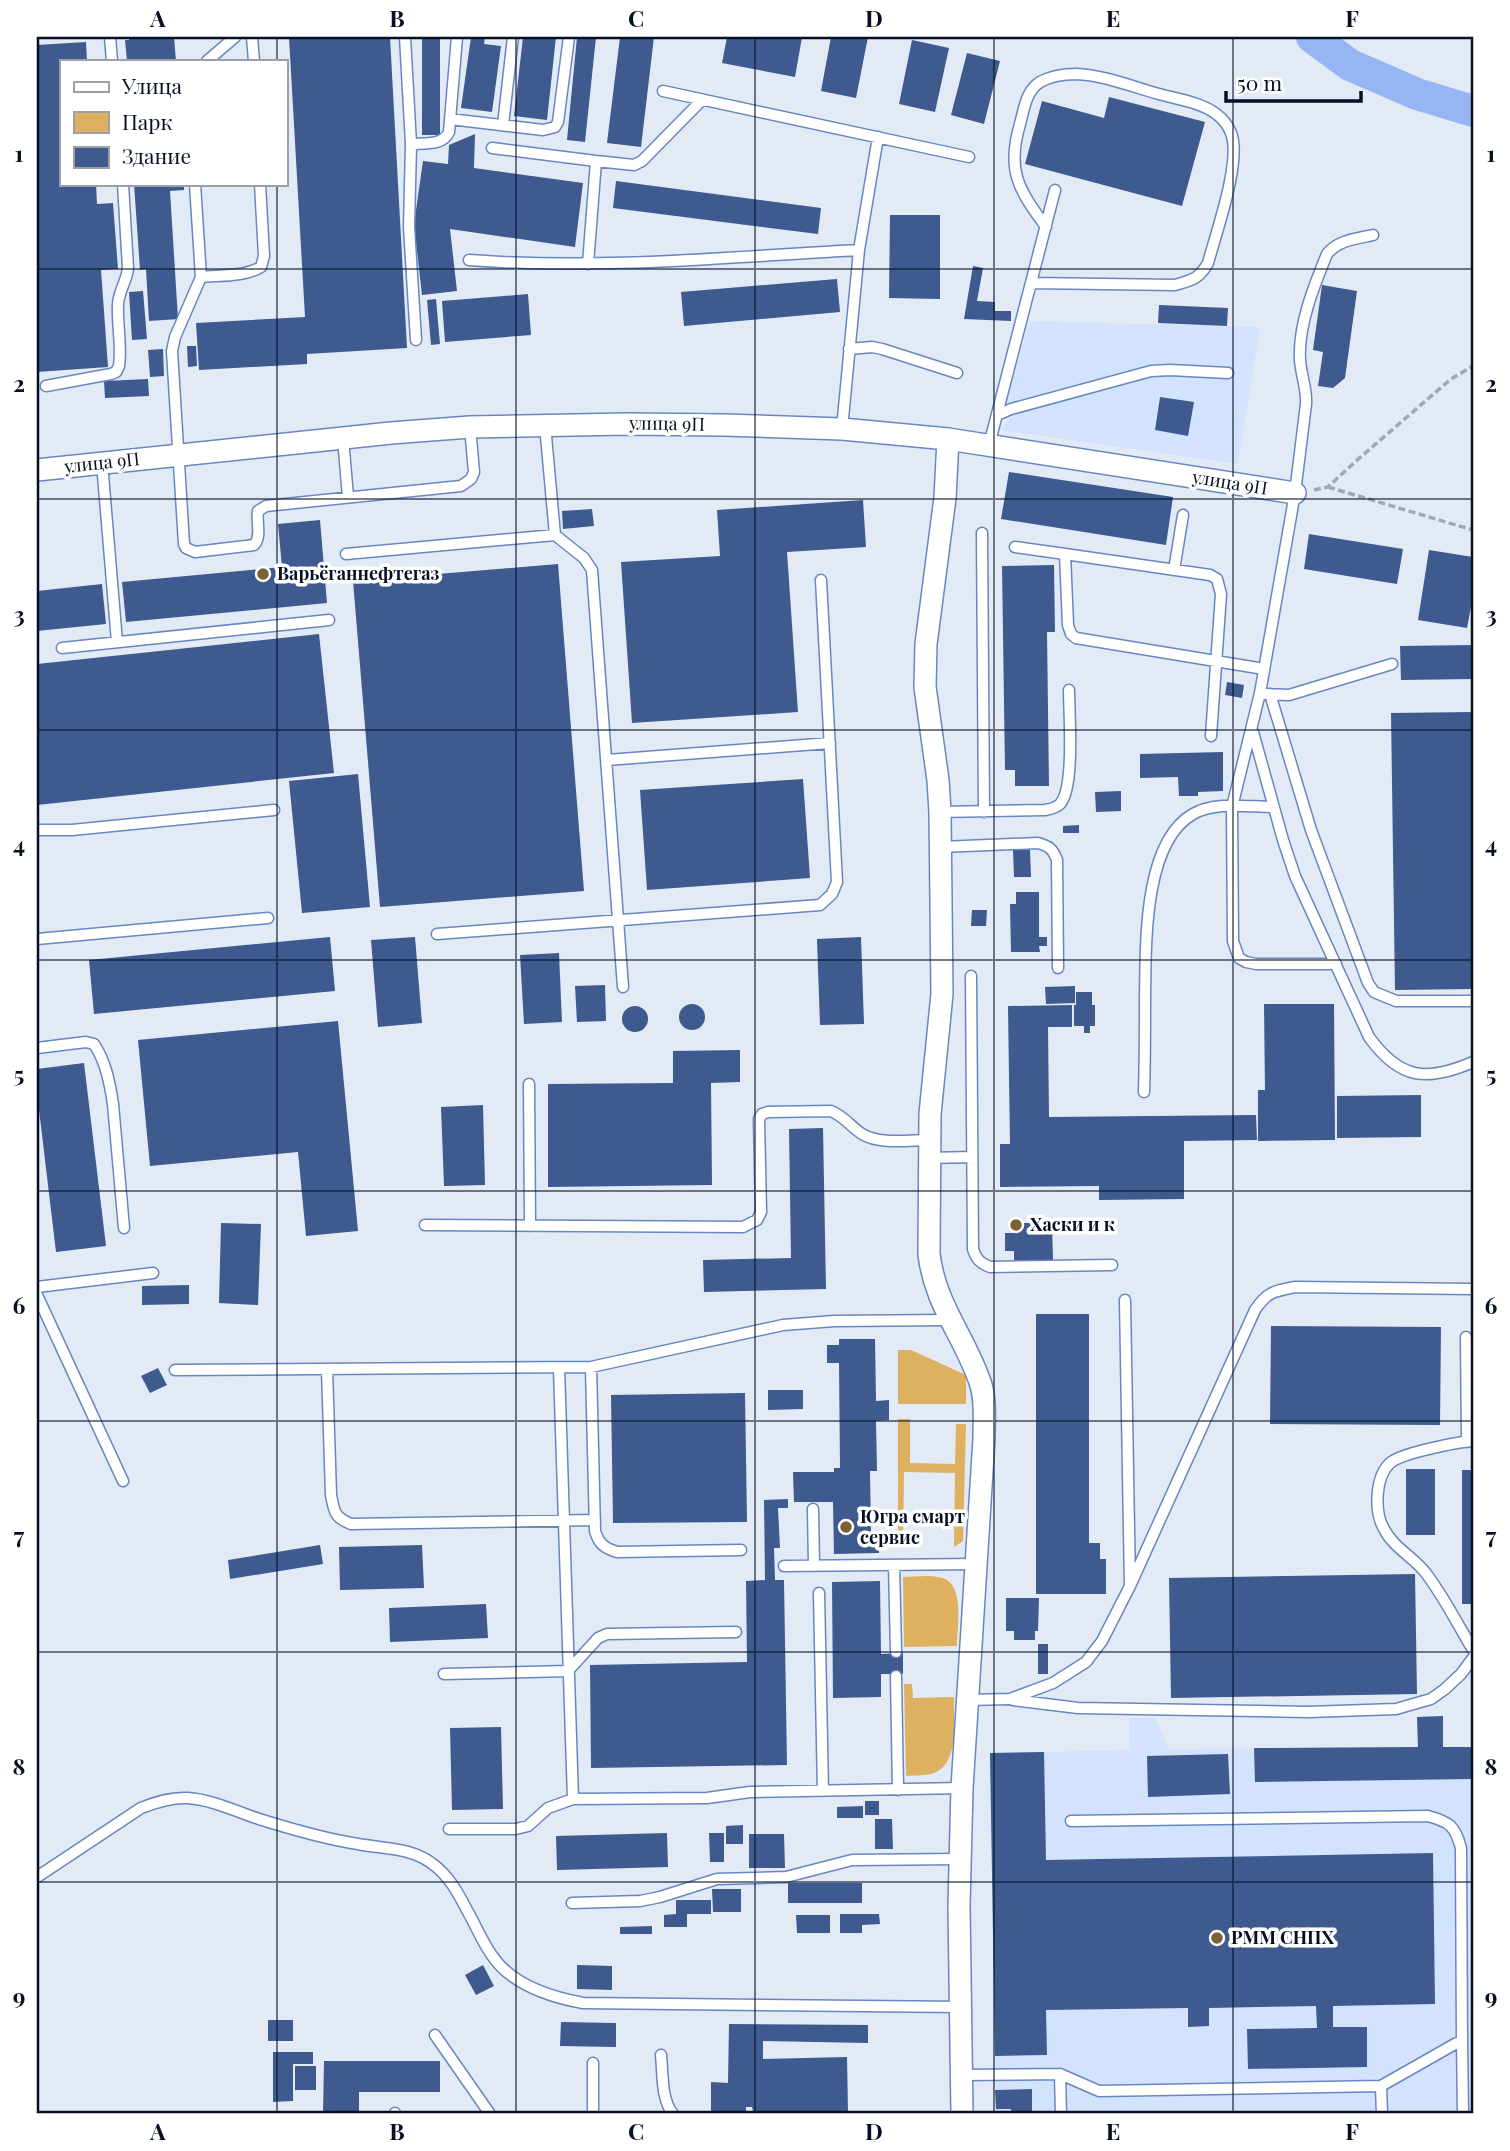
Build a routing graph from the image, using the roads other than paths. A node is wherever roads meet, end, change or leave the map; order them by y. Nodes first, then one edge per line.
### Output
1 (110, 37) edge
2 (234, 37) edge
3 (252, 37) edge
4 (405, 37) edge
5 (457, 37) edge
6 (513, 37) edge
7 (569, 37) edge
8 (112, 60) edge
9 (208, 60) edge
10 (254, 60) edge
11 (663, 91) dead end
12 (702, 100) junction
13 (450, 118) junction
14 (503, 125) junction
15 (878, 137) junction
16 (411, 144) junction
17 (492, 148) dead end
18 (969, 157) dead end
19 (597, 161) junction
20 (123, 186) edge
21 (195, 186) edge
22 (260, 186) edge
23 (1055, 190) dead end
24 (1046, 227) junction
25 (1373, 235) dead end
26 (859, 250) junction
27 (469, 260) dead end
28 (588, 264) junction
29 (201, 277) junction
30 (1032, 283) junction
31 (416, 340) dead end
32 (849, 349) junction
33 (957, 373) dead end
34 (1228, 373) dead end
35 (46, 386) dead end
36 (997, 415) junction
37 (545, 425) junction
38 (470, 427) junction
39 (842, 429) junction
40 (343, 438) junction
41 (948, 439) junction
42 (989, 445) junction
43 (178, 455) junction
44 (102, 463) junction
45 (37, 470) edge
46 (1295, 494) junction
47 (348, 498) junction
48 (1183, 515) dead end
49 (982, 533) dead end
50 (555, 535) junction
51 (1015, 547) dead end
52 (346, 554) dead end
53 (1065, 554) junction
54 (1174, 570) junction
55 (821, 580) dead end
56 (330, 620) dead end
57 (117, 642) junction
58 (62, 649) dead end
59 (1216, 662) junction
60 (1392, 664) dead end
61 (1264, 669) junction
62 (1069, 690) dead end
63 (1265, 693) junction
64 (1252, 729) junction
65 (1211, 736) dead end
66 (830, 743) junction
67 (607, 760) junction
68 (1232, 807) junction
69 (1273, 807) junction
70 (274, 810) dead end
71 (940, 812) junction
72 (984, 812) junction
73 (37, 830) edge
74 (941, 847) junction
75 (268, 918) dead end
76 (618, 921) junction
77 (437, 934) dead end
78 (37, 939) edge
79 (1336, 964) junction
80 (1058, 968) dead end
81 (971, 976) dead end
82 (623, 987) dead end
83 (1473, 1000) edge
84 (37, 1048) edge
85 (1473, 1062) edge
86 (529, 1084) dead end
87 (1144, 1092) dead end
88 (929, 1149) junction
89 (972, 1157) junction
90 (425, 1224) dead end
91 (530, 1226) junction
92 (124, 1228) dead end
93 (1112, 1265) dead end
94 (153, 1273) dead end
95 (37, 1287) edge
96 (1473, 1289) edge
97 (37, 1295) edge
98 (1125, 1300) dead end
99 (950, 1320) junction
100 (1466, 1337) dead end
101 (592, 1367) junction
102 (559, 1368) junction
103 (327, 1369) junction
104 (175, 1370) dead end
105 (1470, 1441) edge
106 (123, 1481) dead end
107 (813, 1509) dead end
108 (595, 1520) junction
109 (564, 1521) junction
110 (741, 1550) dead end
111 (976, 1564) junction
112 (894, 1565) junction
113 (784, 1566) dead end
114 (814, 1566) junction
115 (1130, 1586) junction
116 (819, 1593) dead end
117 (736, 1632) dead end
118 (1473, 1650) edge
119 (896, 1652) dead end
120 (1473, 1658) edge
121 (568, 1671) junction
122 (444, 1675) dead end
123 (896, 1676) dead end
124 (1010, 1699) junction
125 (967, 1700) junction
126 (962, 1788) junction
127 (898, 1790) junction
128 (823, 1791) junction
129 (573, 1799) junction
130 (1071, 1821) dead end
131 (449, 1829) dead end
132 (960, 1859) junction
133 (37, 1877) edge
134 (572, 1903) dead end
135 (1467, 1980) edge
136 (960, 2007) junction
137 (435, 2035) dead end
138 (1462, 2040) junction
139 (662, 2055) dead end
140 (593, 2063) dead end
141 (1060, 2074) junction
142 (961, 2075) junction
143 (1381, 2086) junction
144 (490, 2114) edge
145 (593, 2114) edge
146 (673, 2114) edge
147 (962, 2114) edge
148 (1060, 2114) edge
149 (1382, 2114) edge
150 (1463, 2114) edge

1 - 8 lane
2 - 9 lane
3 - 10 lane
4 - 16 lane
5 - 13 lane
6 - 14 lane
7 - 14 lane
11 - 12 lane
12 - 15 lane
12 - 19 lane
13 - 14 lane
13 - 16 lane
15 - 18 lane
15 - 26 lane
16 - 31 lane
17 - 19 lane
19 - 28 lane
20 - 35 lane
21 - 29 lane
22 - 29 lane
23 - 24 lane
24 - 30 lane
24 - 30 lane
25 - 46 lane
26 - 28 lane
26 - 32 lane
27 - 28 lane
29 - 43 lane
30 - 36 lane
32 - 33 lane
32 - 39 lane
34 - 36 lane
36 - 42 lane
37 - 38 street, улица 9П
37 - 39 street, улица 9П
37 - 50 lane
38 - 40 street, улица 9П
38 - 47 lane
39 - 41 street, улица 9П
40 - 43 street, улица 9П
40 - 47 lane
41 - 42 street, улица 9П
41 - 71 street
42 - 46 street, улица 9П
43 - 44 street, улица 9П
43 - 47 lane
44 - 45 street, улица 9П
44 - 57 lane
46 - 61 lane
48 - 54 lane
49 - 72 lane
50 - 52 lane
50 - 67 lane
51 - 53 lane
53 - 54 lane
53 - 59 lane
54 - 59 lane
55 - 66 lane
56 - 57 lane
57 - 58 lane
59 - 61 lane
59 - 65 lane
60 - 63 lane
61 - 63 lane
62 - 72 lane
63 - 64 lane
63 - 83 lane
64 - 68 lane
64 - 69 lane
66 - 67 lane
66 - 76 lane
67 - 76 lane
68 - 69 lane
68 - 79 lane
68 - 87 lane
69 - 79 lane
70 - 73 lane
71 - 72 lane
71 - 74 street
74 - 80 lane
74 - 88 street
75 - 78 lane
76 - 77 lane
76 - 82 lane
79 - 85 lane
81 - 89 lane
84 - 92 lane
86 - 91 lane
88 - 89 lane
88 - 91 lane
88 - 99 street
89 - 93 lane
90 - 91 lane
94 - 95 lane
96 - 115 lane
97 - 106 lane
98 - 115 lane
99 - 101 lane
99 - 111 street
100 - 105 lane
101 - 102 lane
101 - 108 lane
102 - 103 lane
102 - 109 lane
103 - 104 lane
103 - 109 lane
105 - 118 lane
107 - 114 lane
108 - 109 lane
108 - 110 lane
109 - 121 lane
111 - 112 lane
111 - 125 street
112 - 114 lane
112 - 119 lane
113 - 114 lane
115 - 124 lane
116 - 128 lane
117 - 121 lane
120 - 124 lane
121 - 122 lane
121 - 129 lane
123 - 127 lane
124 - 125 lane
125 - 126 street
126 - 127 lane
126 - 132 street
127 - 128 lane
128 - 129 lane
129 - 131 lane
130 - 135 lane
132 - 134 lane
132 - 136 street
133 - 136 lane
135 - 138 lane
136 - 142 street
137 - 144 lane
138 - 143 lane
138 - 150 lane
139 - 146 lane
140 - 145 lane
141 - 142 lane
141 - 143 lane
141 - 148 lane
142 - 147 street
143 - 149 lane

